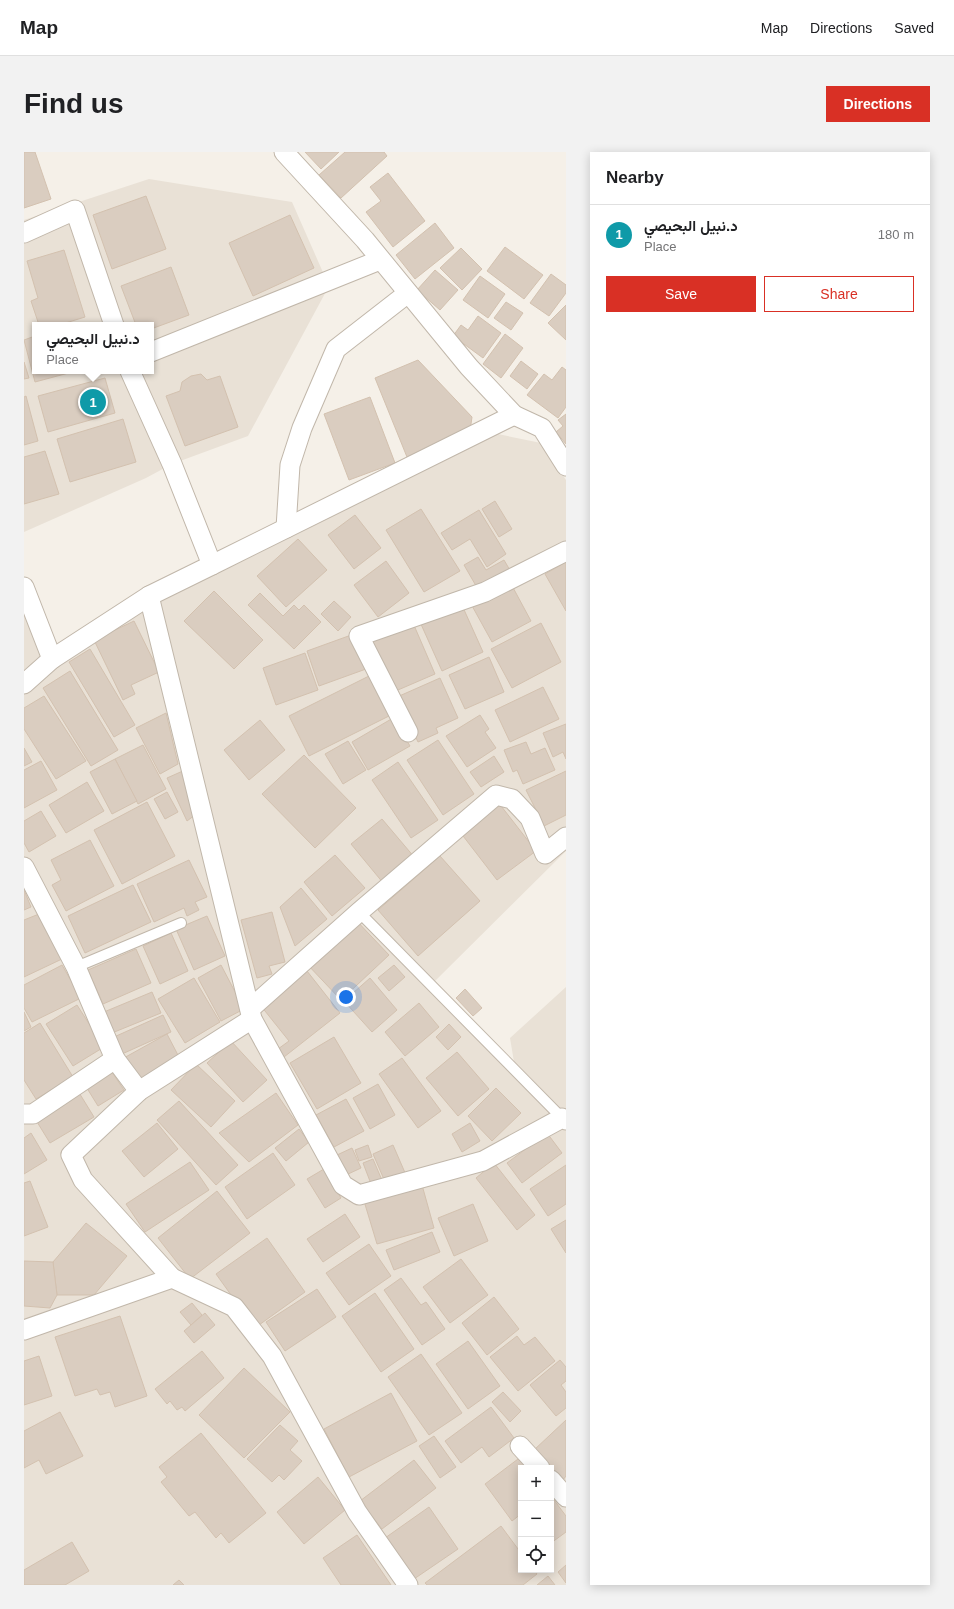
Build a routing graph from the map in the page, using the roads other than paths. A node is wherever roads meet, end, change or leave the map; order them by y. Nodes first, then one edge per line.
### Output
1 (284, 152) edge
2 (24, 233) edge
3 (380, 260) junction
4 (408, 293) junction
5 (113, 322) edge
6 (154, 351) edge
7 (131, 374) edge
8 (514, 415) junction
9 (566, 466) edge
10 (286, 528) junction
11 (566, 551) edge
12 (212, 565) junction
13 (24, 587) edge
14 (149, 596) junction
15 (52, 659) junction
16 (24, 684) edge
17 (408, 732) dead end
18 (566, 837) edge
19 (24, 867) edge
20 (359, 912) junction
21 (181, 923) dead end
22 (76, 967) junction
23 (251, 1014) junction
24 (115, 1059) junction
25 (139, 1091) junction
26 (24, 1114) edge
27 (564, 1119) edge
28 (172, 1278) junction
29 (24, 1330) edge
30 (520, 1446) dead end
31 (537, 1465) edge
32 (554, 1483) edge
33 (566, 1497) edge
34 (408, 1585) edge

1 - 3 street
2 - 5 street
3 - 4 street
3 - 6 street
4 - 8 street
4 - 10 street
7 - 12 street
8 - 9 street
8 - 10 street
10 - 12 street
11 - 17 street
12 - 14 street
13 - 15 street
14 - 15 street
14 - 23 street
15 - 16 street
18 - 20 street
19 - 22 street
20 - 23 street
20 - 27 lane
21 - 22 lane
22 - 24 street
23 - 25 street
23 - 27 street
24 - 25 street
24 - 26 street
25 - 28 street
28 - 29 street
28 - 34 street
30 - 31 street
32 - 33 street

